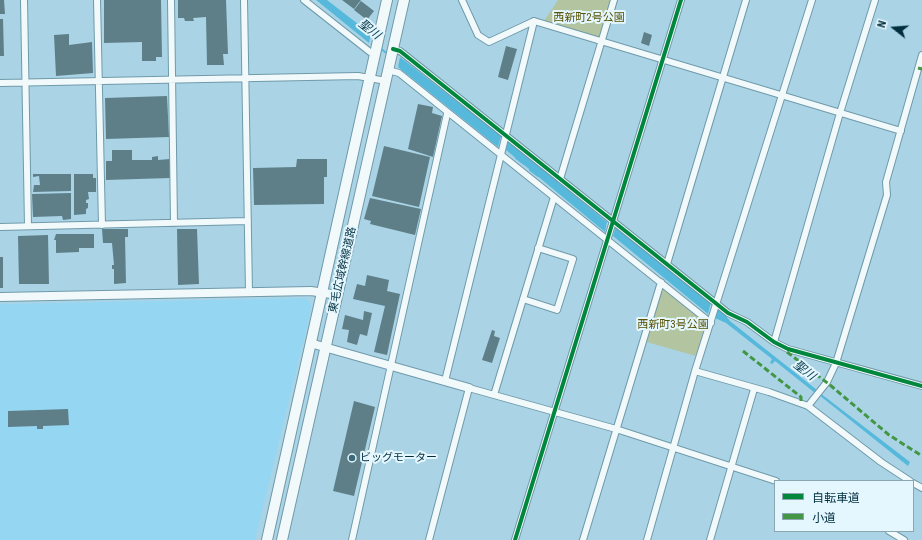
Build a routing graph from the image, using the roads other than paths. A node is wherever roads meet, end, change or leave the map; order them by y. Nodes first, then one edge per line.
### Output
1 (24, 0) edge
2 (97, 0) edge
3 (171, 0) edge
4 (244, 0) edge
5 (304, 0) edge
6 (387, 0) edge
7 (404, 0) edge
8 (462, 0) edge
9 (614, 0) edge
10 (681, 0) edge
11 (746, 0) edge
12 (812, 0) edge
13 (875, 0) edge
14 (534, 21) junction
15 (602, 41) junction
16 (393, 49) junction
17 (376, 53) junction
18 (922, 55) edge
19 (662, 59) junction
20 (389, 67) junction
21 (723, 77) junction
22 (246, 78) junction
23 (370, 78) junction
24 (173, 81) junction
25 (386, 81) junction
26 (99, 82) junction
27 (0, 83) edge
28 (25, 83) junction
29 (781, 96) junction
30 (840, 113) junction
31 (447, 114) junction
32 (901, 131) junction
33 (506, 138) junction
34 (502, 154) junction
35 (560, 179) junction
36 (554, 197) junction
37 (248, 221) junction
38 (174, 223) junction
39 (613, 223) junction
40 (102, 225) junction
41 (28, 226) junction
42 (0, 227) edge
43 (609, 238) junction
44 (538, 248) junction
45 (667, 264) junction
46 (661, 282) junction
47 (249, 292) junction
48 (322, 292) junction
49 (338, 295) junction
50 (0, 297) edge
51 (523, 299) junction
52 (716, 305) junction
53 (712, 319) junction
54 (774, 342) junction
55 (310, 343) junction
56 (326, 347) junction
57 (836, 363) junction
58 (391, 365) junction
59 (695, 371) junction
60 (445, 381) junction
61 (922, 386) edge
62 (469, 388) junction
63 (754, 389) junction
64 (494, 395) junction
65 (808, 406) junction
66 (554, 412) junction
67 (616, 429) junction
68 (672, 448) junction
69 (731, 466) junction
70 (774, 480) edge
71 (908, 480) edge
72 (891, 532) edge
73 (267, 540) edge
74 (282, 540) edge
75 (352, 540) edge
76 (429, 540) edge
77 (515, 540) edge
78 (583, 540) edge
79 (647, 540) edge
80 (710, 540) edge
81 (904, 540) edge

1 - 28 street
2 - 26 street
3 - 24 street
4 - 22 street
5 - 17 street
6 - 17 highway, 東毛広域幹線道路
7 - 16 highway, 東毛広域幹線道路
8 - 14 street
9 - 15 street
10 - 19 street
11 - 21 street
12 - 29 street
13 - 30 street
14 - 15 street
14 - 33 street
15 - 19 street
15 - 35 street
16 - 20 highway, 東毛広域幹線道路
16 - 33 street
17 - 23 highway, 東毛広域幹線道路
18 - 32 street
19 - 21 street
19 - 39 street
20 - 25 highway, 東毛広域幹線道路
20 - 31 street
21 - 29 street
21 - 45 street
22 - 23 street
22 - 24 street
22 - 37 street
23 - 25 street
23 - 48 highway, 東毛広域幹線道路
24 - 26 street
24 - 38 street
25 - 49 highway, 東毛広域幹線道路
26 - 28 street
26 - 40 street
27 - 28 street
28 - 41 street
29 - 30 street
29 - 52 street
30 - 32 street
30 - 54 street
31 - 34 street
31 - 58 street
32 - 57 street
33 - 34 street
33 - 35 street
34 - 36 street
34 - 60 street
35 - 39 street
36 - 43 street
36 - 44 street
37 - 38 street
37 - 47 street
38 - 40 street
39 - 43 street
39 - 45 street
40 - 41 street
41 - 42 street
43 - 46 street
43 - 66 street
44 - 51 street
44 - 51 street
45 - 52 street
46 - 53 street
46 - 67 street
47 - 48 street
47 - 50 street
48 - 49 street
48 - 55 highway, 東毛広域幹線道路
49 - 56 highway, 東毛広域幹線道路
51 - 64 street
52 - 53 street
52 - 54 street
53 - 59 street
54 - 57 street
55 - 56 street
55 - 73 highway, 東毛広域幹線道路
56 - 58 street
56 - 74 highway, 東毛広域幹線道路
57 - 61 street
57 - 65 street
58 - 60 street
58 - 75 street
59 - 63 street
59 - 68 street
60 - 62 street
62 - 64 street
62 - 76 street
63 - 65 street
63 - 69 street
64 - 66 street
65 - 71 street
66 - 67 street
66 - 77 street
67 - 68 street
67 - 78 street
68 - 69 street
68 - 79 street
69 - 70 street
69 - 80 street
72 - 81 street

